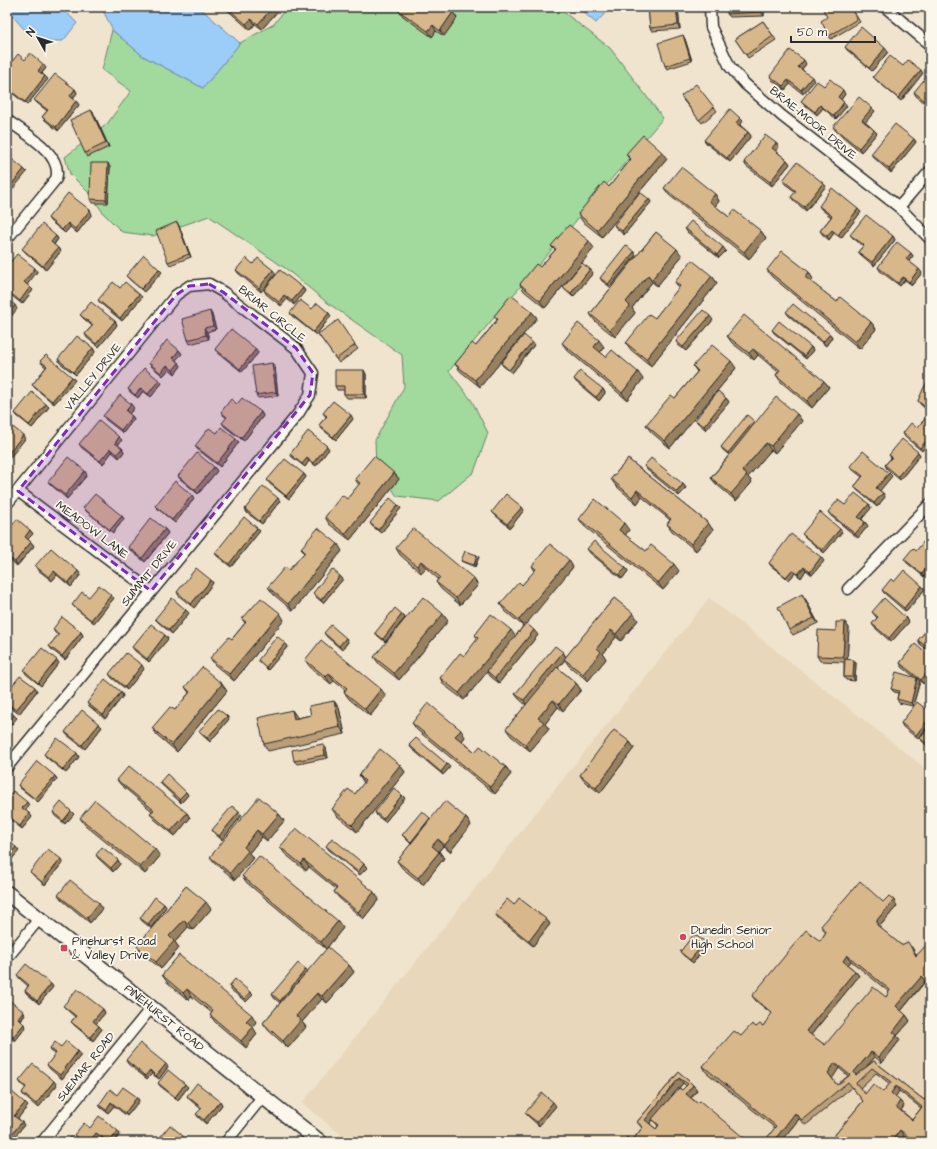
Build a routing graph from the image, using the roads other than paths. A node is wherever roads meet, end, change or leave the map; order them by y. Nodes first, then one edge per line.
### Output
1 (710, 7) edge
2 (885, 7) edge
3 (930, 45) edge
4 (7, 120) edge
5 (930, 170) edge
6 (899, 207) junction
7 (7, 239) edge
8 (930, 239) edge
9 (209, 284) joint
10 (310, 395) joint
11 (18, 491) junction
12 (7, 504) edge
13 (930, 504) edge
14 (848, 589) dead end
15 (151, 591) junction
16 (7, 767) edge
17 (7, 893) edge
18 (39, 919) junction
19 (7, 958) edge
20 (151, 1008) junction
21 (263, 1096) junction
22 (42, 1142) edge
23 (226, 1142) edge
24 (320, 1142) edge

1 - 6 street, BRAE-MOOR DRIVE
2 - 3 street
4 - 7 street
5 - 6 street
6 - 8 street, BRAE-MOOR DRIVE
9 - 10 street, BRIAR CIRCLE
9 - 11 street, VALLEY DRIVE
10 - 15 street, SUMMIT DRIVE
11 - 12 street, VALLEY DRIVE
11 - 15 street, MEADOW LANE
13 - 14 street
15 - 16 street, SUMMIT DRIVE
17 - 18 street, PINEHURST ROAD
18 - 19 street
18 - 20 street, PINEHURST ROAD
20 - 21 street, PINEHURST ROAD
20 - 22 street, SUEMAR ROAD
21 - 23 street
21 - 24 street, PINEHURST ROAD

